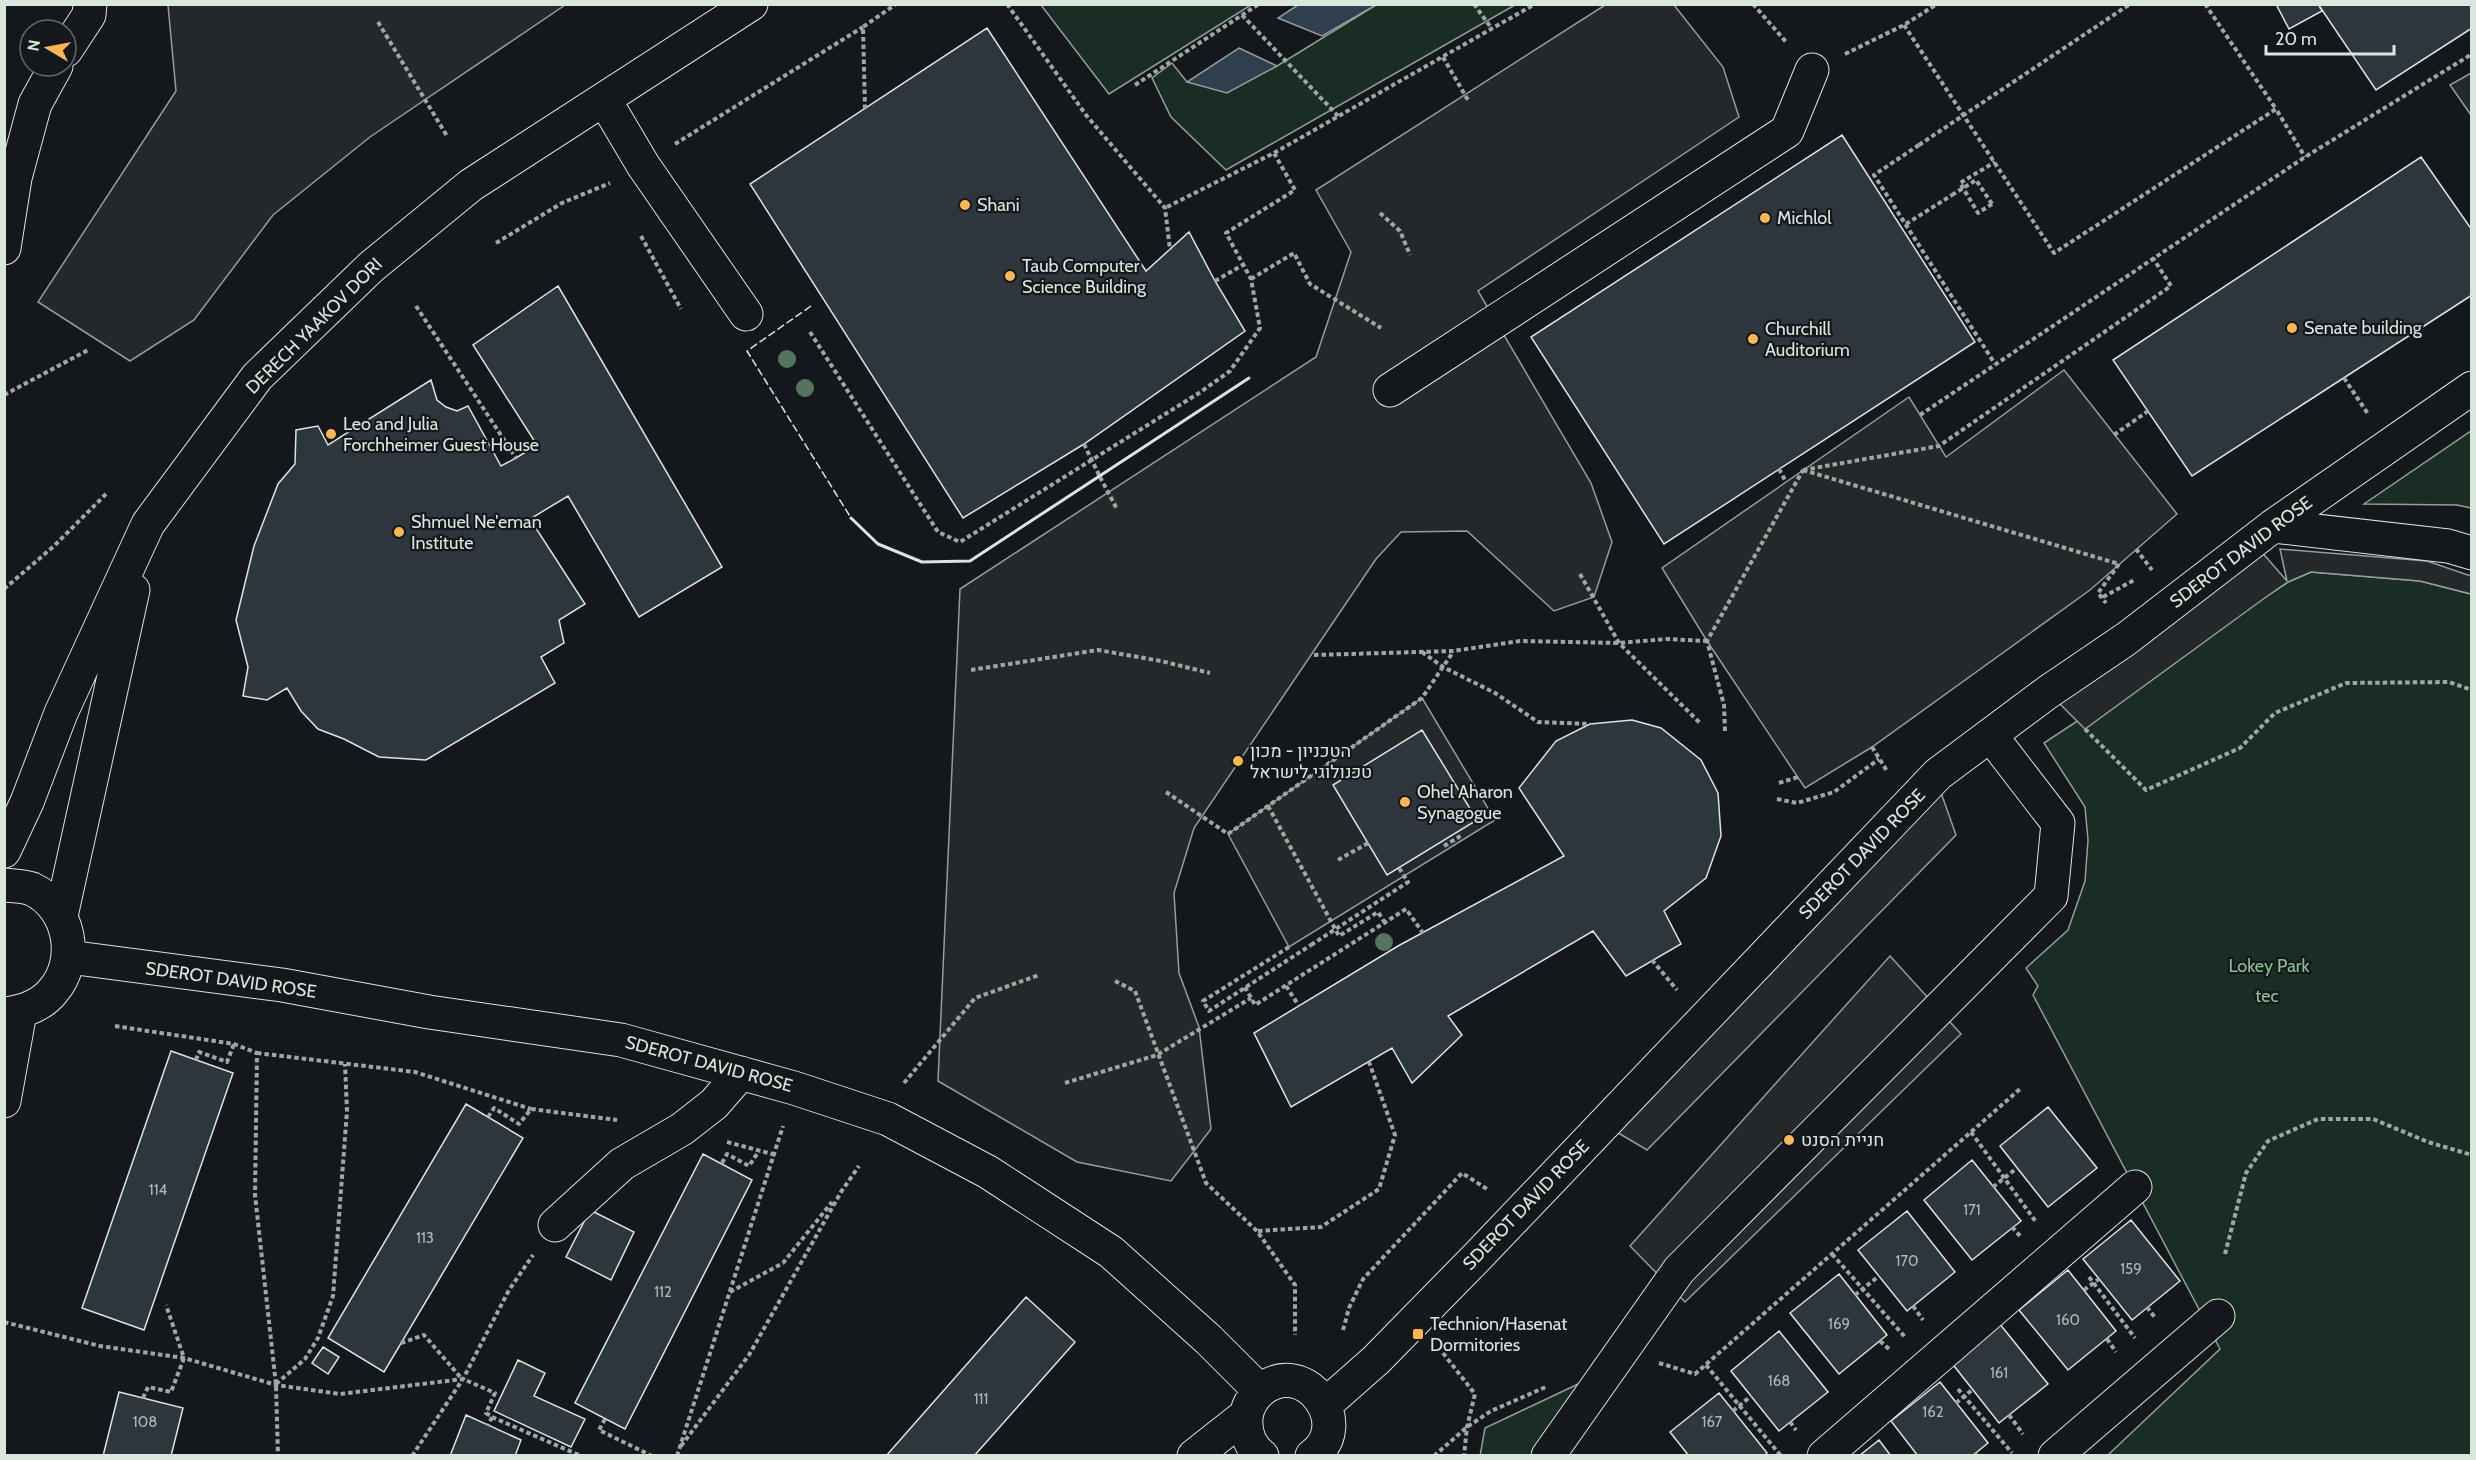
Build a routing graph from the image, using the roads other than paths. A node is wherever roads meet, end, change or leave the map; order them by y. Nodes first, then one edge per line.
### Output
1 (90, 4) edge
2 (751, 4) edge
3 (78, 32) edge
4 (1812, 70) road end
5 (50, 78) edge
6 (604, 99) junction
7 (4, 248) edge
8 (746, 314) dead end
9 (2472, 388) edge
10 (1390, 390) dead end
11 (148, 524) junction
12 (2273, 526) junction
13 (2472, 553) edge
14 (1991, 736) junction
15 (4, 851) edge
16 (4, 885) edge
17 (61, 916) junction
18 (69, 957) junction
19 (12, 1013) edge
20 (741, 1073) junction
21 (4, 1101) edge
22 (2135, 1187) dead end
23 (555, 1225) road end
24 (2218, 1316) dead end
25 (1253, 1403) junction
26 (1325, 1405) junction
27 (1194, 1455) edge
28 (1262, 1455) edge
29 (1312, 1455) edge
30 (1548, 1455) edge
31 (1824, 1455) edge
32 (2055, 1455) edge

1 - 3 street
2 - 6 street, DERECH YAAKOV DORI
4 - 10 street
5 - 7 street
6 - 8 street
6 - 11 street, DERECH YAAKOV DORI
9 - 12 street, SDEROT DAVID ROSE
11 - 15 street, DERECH YAAKOV DORI
11 - 17 street
12 - 13 street
12 - 14 street, SDEROT DAVID ROSE
14 - 26 street, SDEROT DAVID ROSE
14 - 30 street
16 - 17 street
17 - 18 street
18 - 19 street
18 - 20 street, SDEROT DAVID ROSE
19 - 21 street
20 - 23 street
20 - 25 street, SDEROT DAVID ROSE
22 - 31 street
24 - 32 street
25 - 26 street
25 - 27 street
25 - 28 street
26 - 29 street

